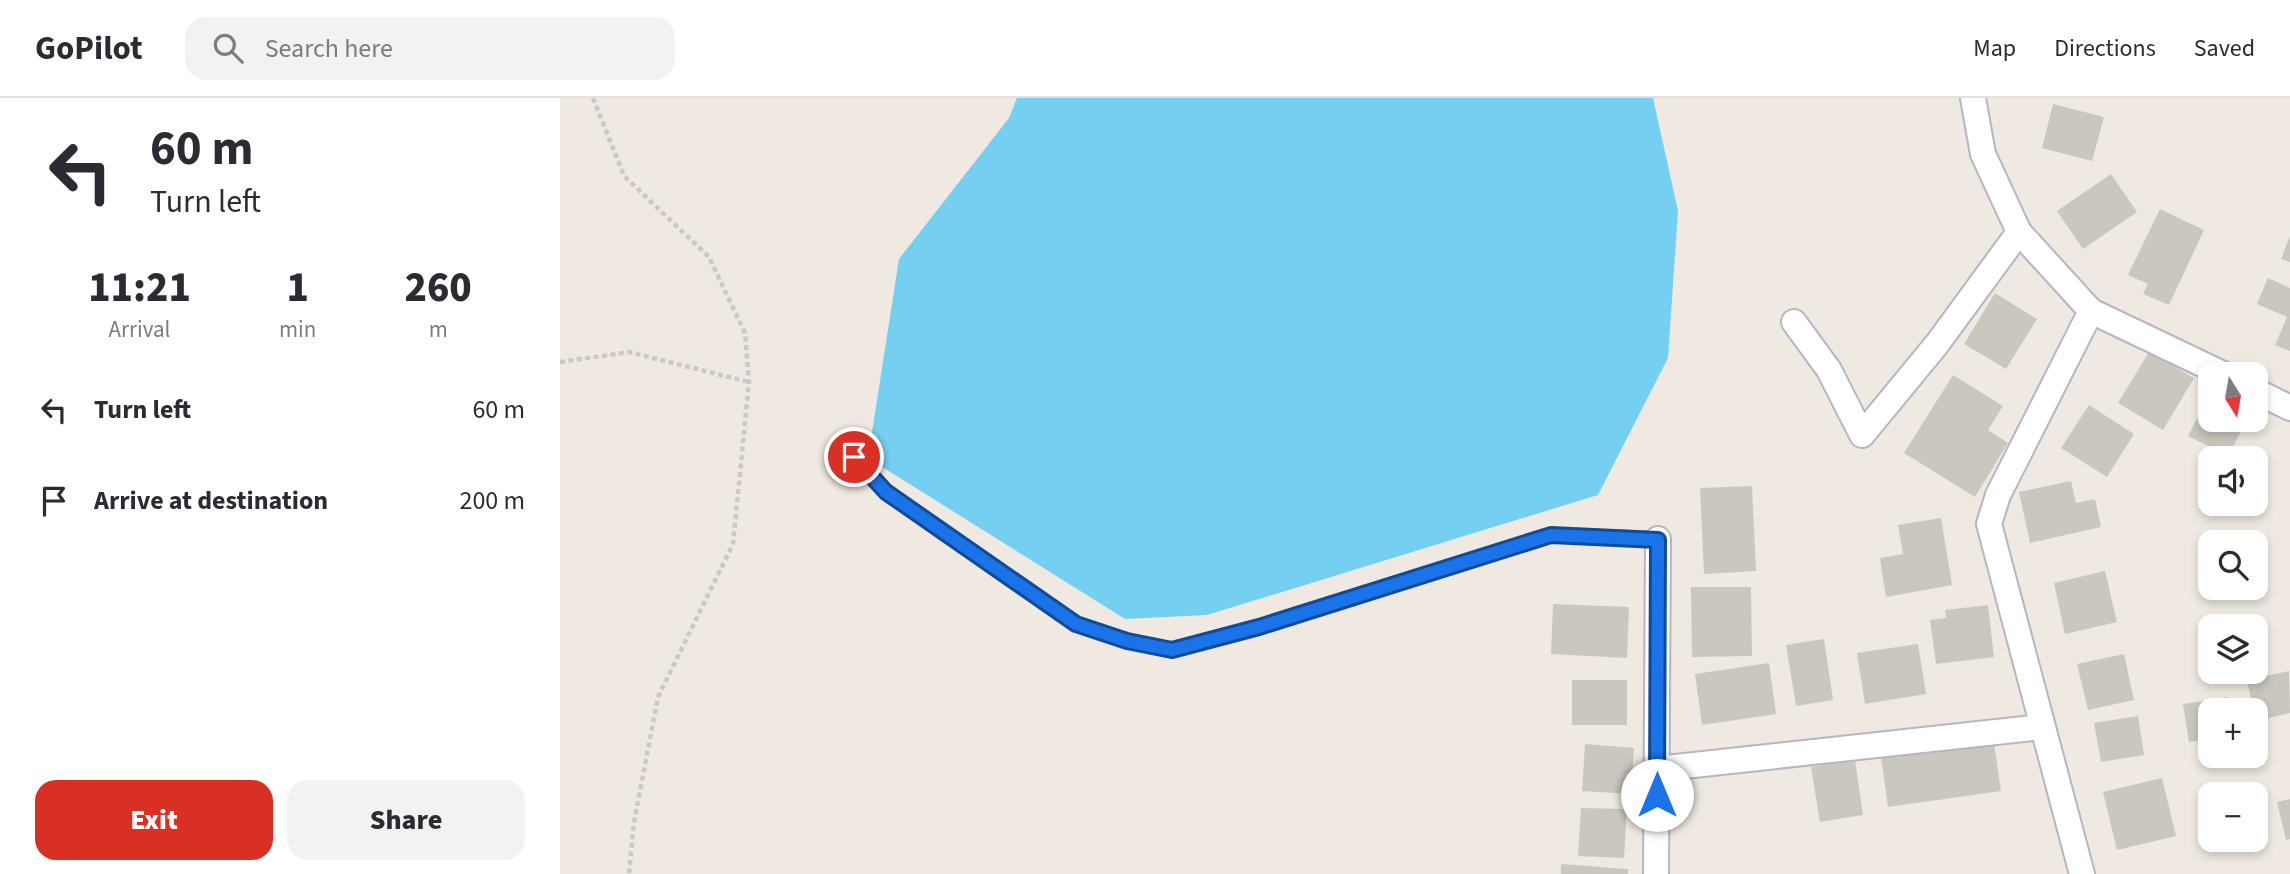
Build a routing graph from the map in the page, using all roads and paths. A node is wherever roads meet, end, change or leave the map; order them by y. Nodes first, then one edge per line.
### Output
1 (593, 98) edge
2 (1973, 98) edge
3 (2019, 232) junction
4 (2091, 311) junction
5 (1794, 322) dead end
6 (560, 362) edge
7 (2198, 362) edge
8 (749, 382) junction
9 (2268, 397) edge
10 (2290, 408) edge
11 (854, 457) dead end
12 (1658, 540) joint
13 (2042, 727) junction
14 (1657, 769) junction
15 (629, 874) edge
16 (1656, 874) edge
17 (2082, 874) edge

1 - 8 path
2 - 3 street
3 - 4 street
3 - 5 street
4 - 7 street
4 - 13 street
6 - 8 path
8 - 15 path
9 - 10 street
11 - 12 lane
12 - 14 street
13 - 14 street
13 - 17 street
14 - 16 street

